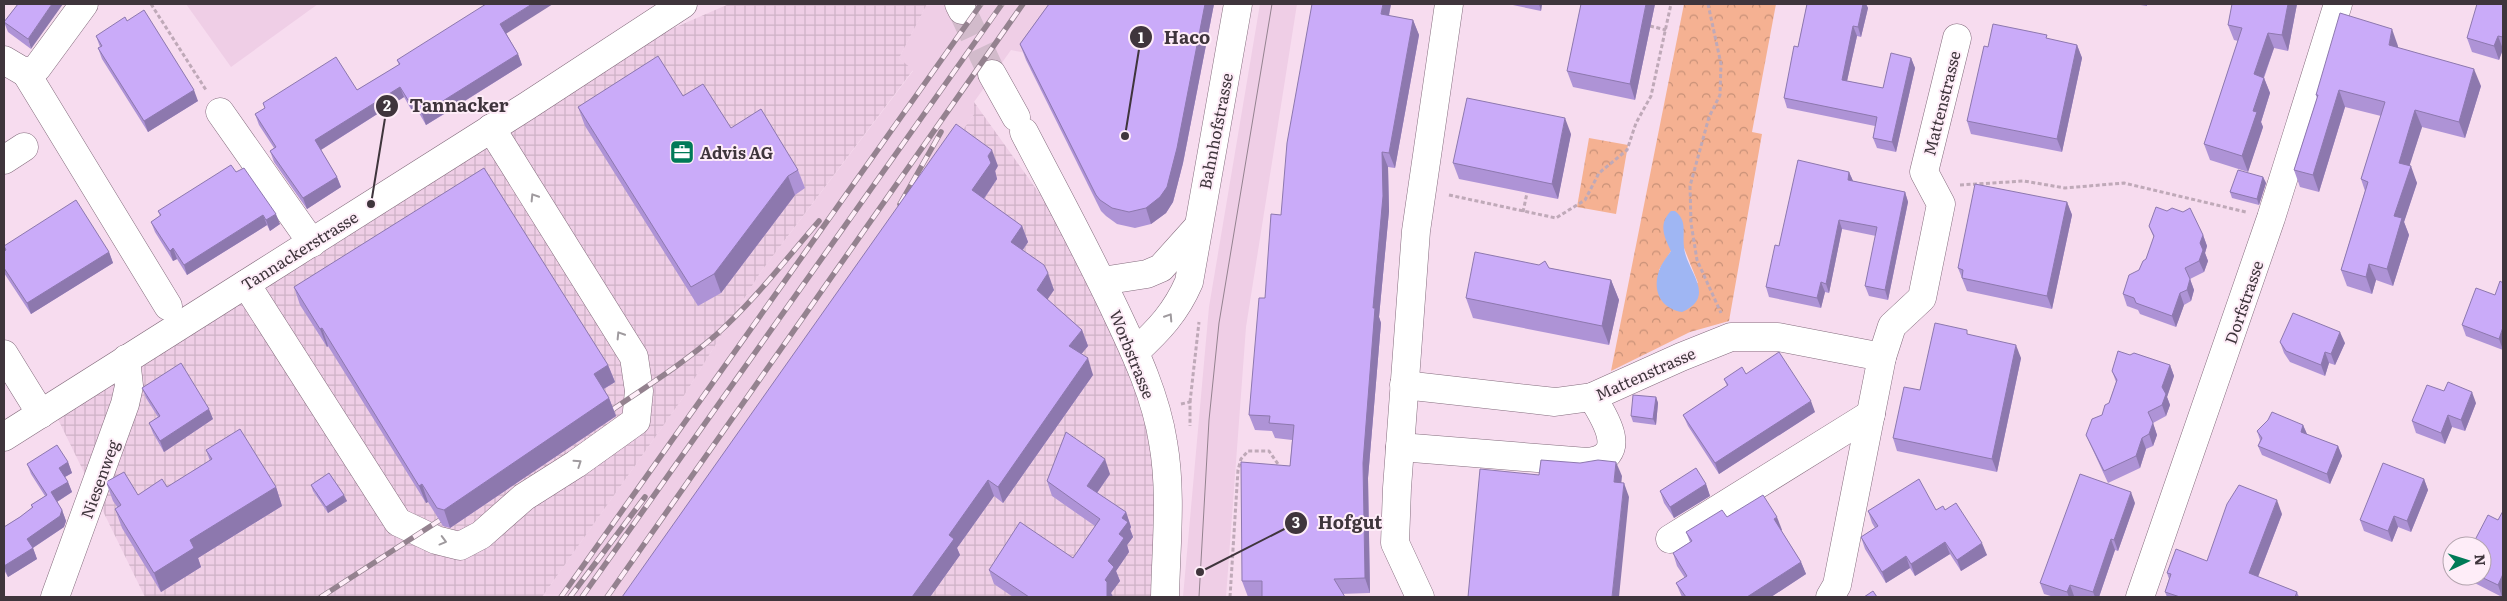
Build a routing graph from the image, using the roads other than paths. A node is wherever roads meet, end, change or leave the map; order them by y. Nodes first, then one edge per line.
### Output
1 (84, 4) edge
2 (1238, 4) edge
3 (1449, 4) edge
4 (2338, 4) edge
5 (668, 8) edge
6 (1956, 38) dead end
7 (15, 66) edge
8 (992, 74) tunnel mouth
9 (220, 112) road end
10 (492, 128) junction
11 (1196, 229) junction
12 (312, 243) junction
13 (1102, 281) junction
14 (246, 284) junction
15 (168, 306) dead end
16 (1135, 352) junction
17 (4, 354) edge
18 (1882, 357) junction
19 (126, 359) junction
20 (1404, 386) junction
21 (1592, 397) junction
22 (41, 414) junction
23 (1871, 414) junction
24 (4, 438) edge
25 (1400, 447) junction
26 (1670, 539) dead end
27 (55, 597) edge
28 (1165, 597) edge
29 (1420, 597) edge
30 (1830, 597) edge
31 (2140, 597) edge

1 - 7 street
2 - 11 street, Bahnhofstrasse
3 - 20 street
4 - 31 street, Dorfstrasse
5 - 10 street, Tannackerstrasse
6 - 18 street, Mattenstrasse
7 - 15 street
8 - 13 street, Worbstrasse
9 - 12 street
10 - 12 street, Tannackerstrasse
14 -> 10 street
11 - 13 street
16 -> 11 street, Bahnhofstrasse
12 - 14 street, Tannackerstrasse
13 - 16 street, Worbstrasse
14 - 19 street, Tannackerstrasse
16 - 28 street, Worbstrasse
17 - 22 street
18 - 21 street, Mattenstrasse
18 - 23 street, Mattenstrasse
19 - 22 street, Tannackerstrasse
19 - 27 street, Niesenweg
20 - 21 street, Mattenstrasse
20 - 25 street
21 - 25 street
22 - 24 street, Tannackerstrasse
23 - 26 street
23 - 30 street, Mattenstrasse
25 - 29 street

